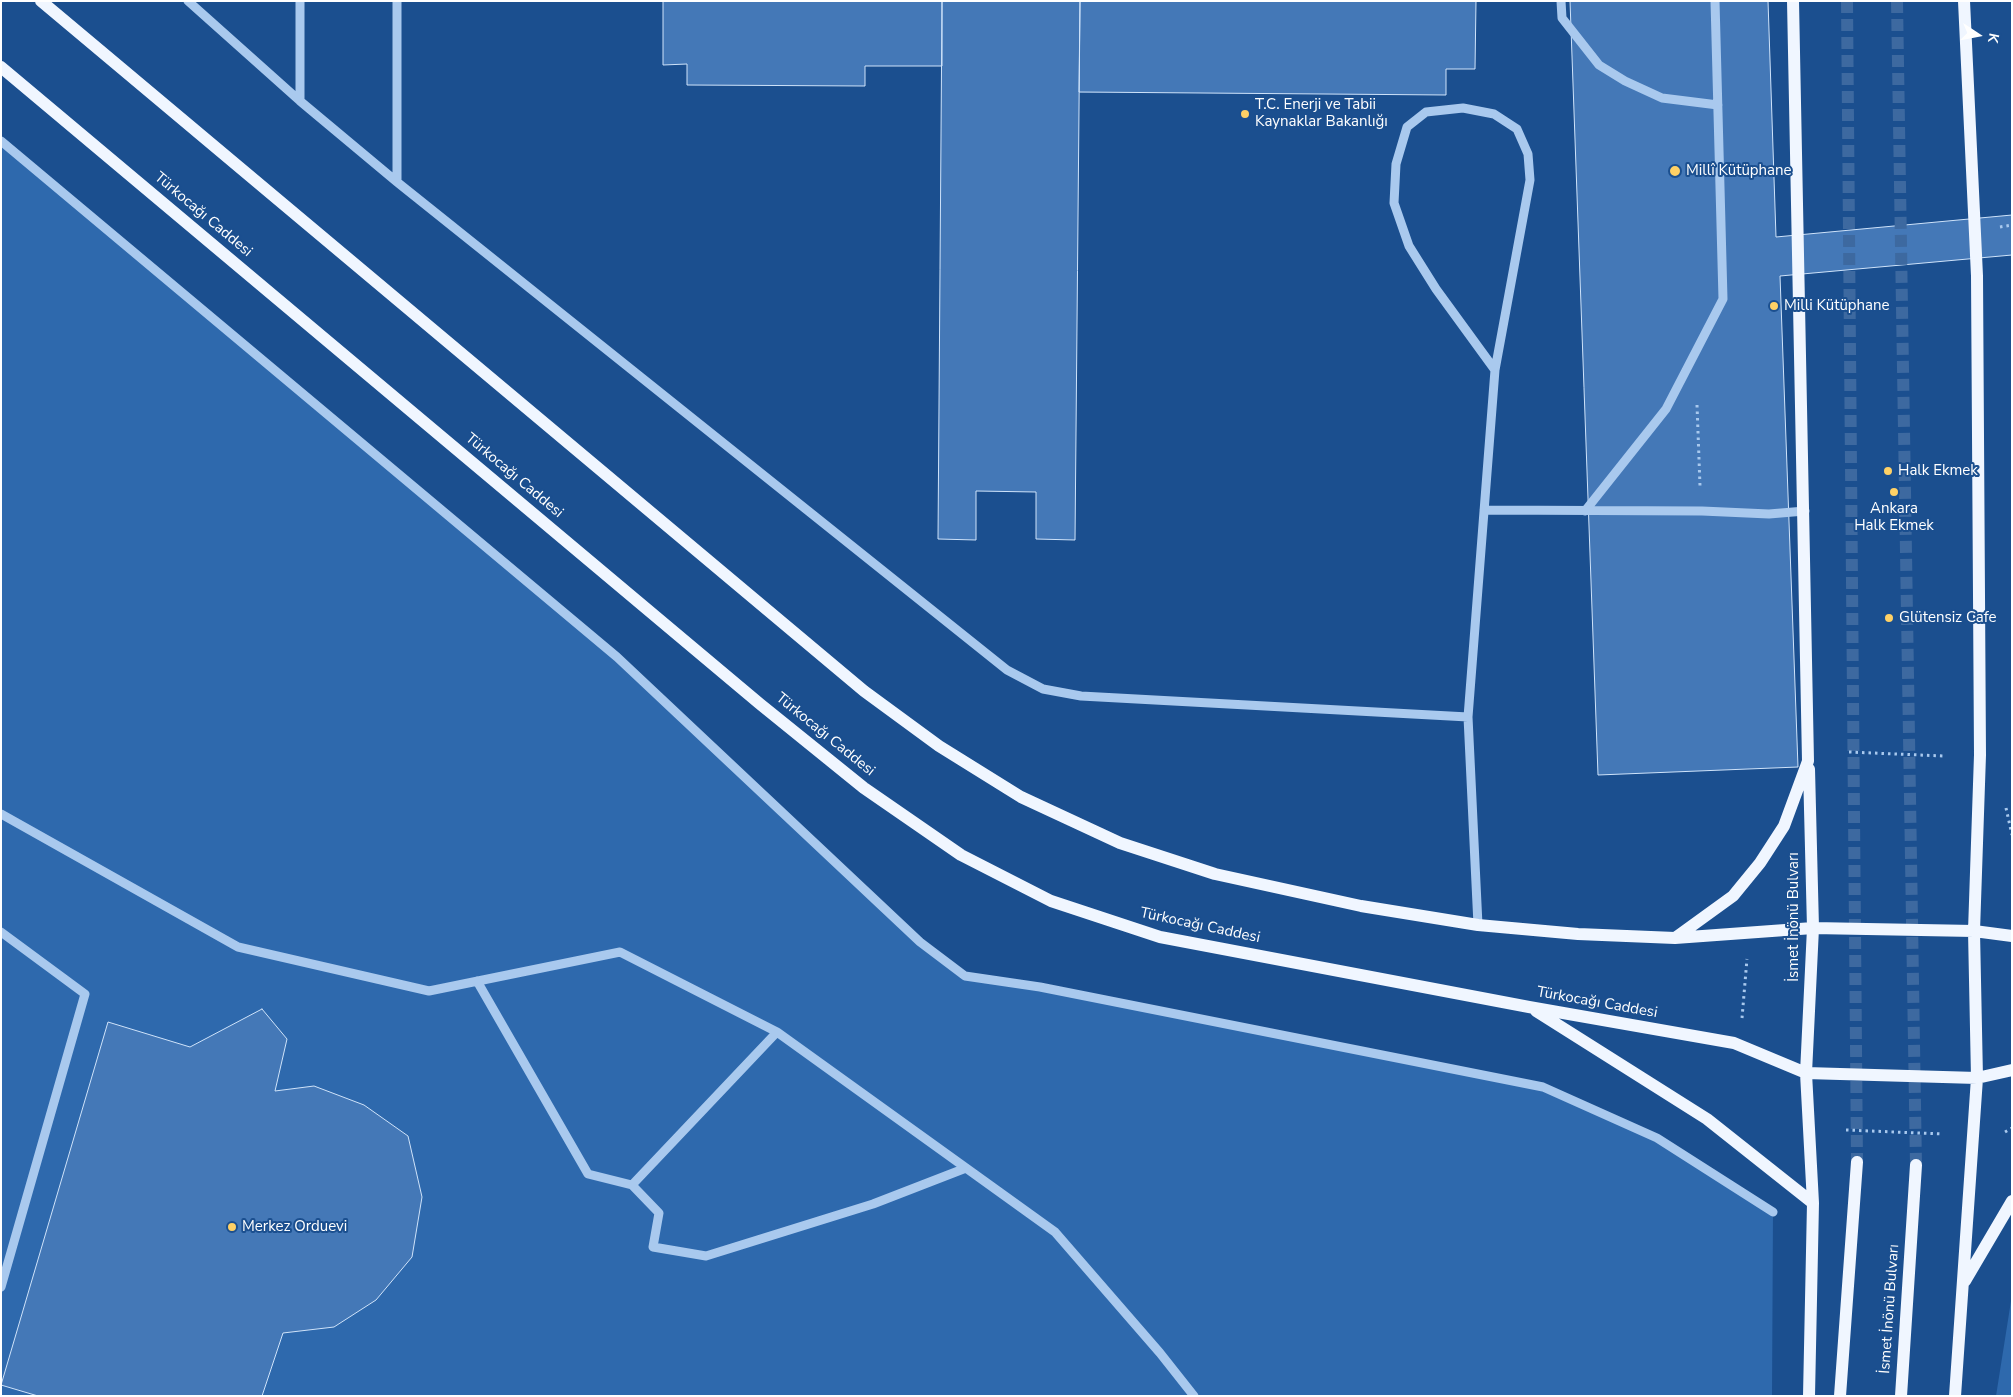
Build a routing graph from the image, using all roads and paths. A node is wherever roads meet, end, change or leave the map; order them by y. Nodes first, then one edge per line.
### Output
1 (41, 1) edge
2 (188, 1) edge
3 (300, 1) edge
4 (397, 1) edge
5 (1561, 1) edge
6 (1715, 1) edge
7 (1793, 1) edge
8 (1964, 1) edge
9 (1, 67) edge
10 (300, 101) junction
11 (1718, 105) junction
12 (1, 142) edge
13 (397, 182) junction
14 (1495, 370) junction
15 (1697, 399) dead end
16 (1700, 489) dead end
17 (1484, 510) junction
18 (1585, 511) junction
19 (1804, 511) junction
20 (1468, 717) junction
21 (1849, 752) dead end
22 (1943, 756) dead end
23 (1808, 761) junction
24 (1, 814) edge
25 (1478, 925) junction
26 (1813, 928) junction
27 (1974, 931) junction
28 (1, 932) edge
29 (2012, 936) edge
30 (1675, 938) junction
31 (1747, 958) dead end
32 (477, 981) junction
33 (1529, 1007) junction
34 (1742, 1022) dead end
35 (777, 1032) junction
36 (2012, 1070) edge
37 (1806, 1073) junction
38 (1977, 1078) junction
39 (2012, 1128) edge
40 (1846, 1130) dead end
41 (2005, 1132) dead end
42 (1943, 1134) dead end
43 (1857, 1162) tunnel mouth
44 (1916, 1165) tunnel mouth
45 (966, 1168) junction
46 (632, 1185) junction
47 (2012, 1201) edge
48 (1813, 1203) junction
49 (1773, 1212) dead end
50 (1963, 1284) junction
51 (1, 1287) edge
52 (1194, 1396) edge
53 (1809, 1396) edge
54 (1840, 1396) edge
55 (1902, 1396) edge
56 (1955, 1396) edge

1 - 25 main road
2 - 10 lane
3 - 10 lane
4 - 13 lane
5 - 11 lane
6 - 11 lane
7 - 19 main road, İsmet İnönü Bulvarı
8 - 27 main road
9 - 33 main road, Türkocağı Caddesi
10 - 13 lane
11 - 18 lane
12 - 49 lane
13 - 20 lane
14 - 14 lane
14 - 17 lane
15 - 16 path
17 - 18 lane
17 - 20 lane
18 - 19 lane
19 - 23 main road, İsmet İnönü Bulvarı
20 - 25 lane
21 - 22 path
23 - 26 main road, İsmet İnönü Bulvarı
23 - 30 main road
24 - 32 lane
25 - 30 main road
26 - 27 main road
26 - 30 main road
26 - 37 main road, İsmet İnönü Bulvarı
27 - 29 main road
27 - 38 main road
28 - 51 lane
31 - 34 path
32 - 35 lane
32 - 46 lane
33 - 37 main road, Türkocağı Caddesi
33 - 48 main road
35 - 45 lane
35 - 46 lane
36 - 38 main road
37 - 38 main road
37 - 48 main road, İsmet İnönü Bulvarı
38 - 50 main road
39 - 41 path
40 - 42 path
43 - 54 main road
44 - 55 main road, İsmet İnönü Bulvarı
45 - 46 lane
45 - 52 lane
47 - 50 main road
48 - 53 main road, İsmet İnönü Bulvarı
50 - 56 main road

